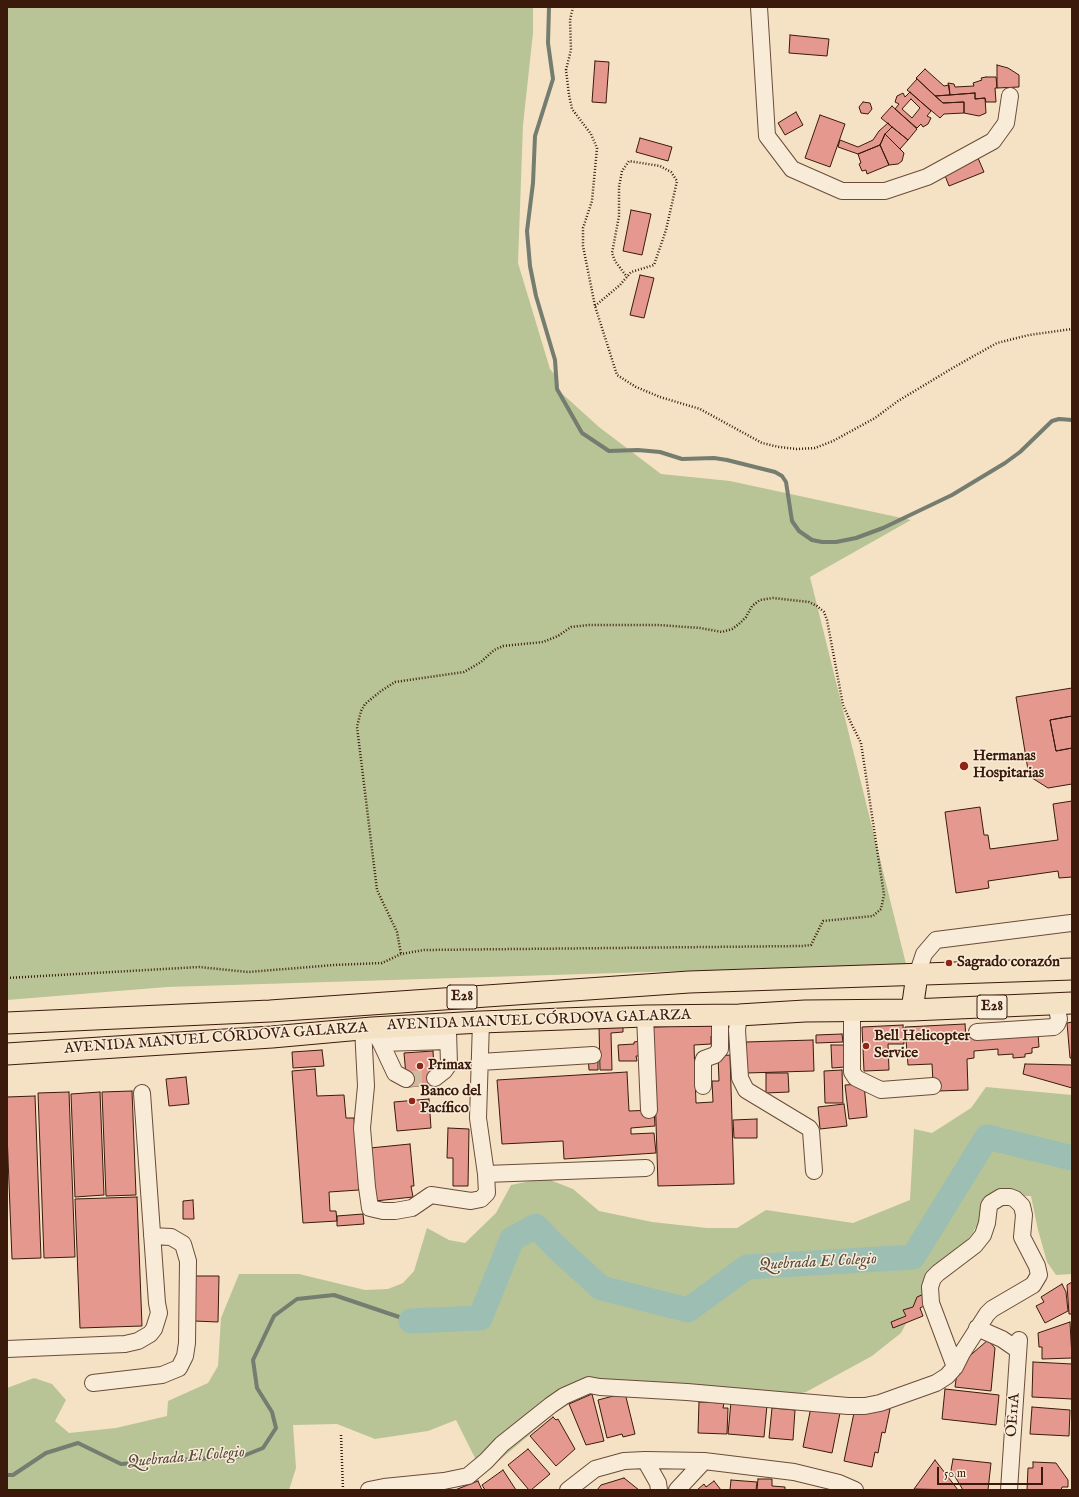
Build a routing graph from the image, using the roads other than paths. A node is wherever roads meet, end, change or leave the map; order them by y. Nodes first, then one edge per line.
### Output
1 (759, 7) edge
2 (1010, 96) dead end
3 (1072, 922) edge
4 (1072, 969) edge
5 (917, 975) junction
6 (1064, 1003) edge
7 (270, 1010) junction
8 (912, 1010) junction
9 (852, 1011) junction
10 (729, 1015) junction
11 (645, 1016) junction
12 (79, 1019) junction
13 (481, 1022) junction
14 (7, 1023) edge
15 (977, 1032) dead end
16 (372, 1033) junction
17 (448, 1033) junction
18 (272, 1037) junction
19 (81, 1050) junction
20 (7, 1054) edge
21 (593, 1055) dead end
22 (480, 1062) junction
23 (435, 1078) tunnel mouth
24 (406, 1079) tunnel mouth
25 (703, 1086) dead end
26 (933, 1086) dead end
27 (142, 1093) dead end
28 (649, 1110) dead end
29 (646, 1168) dead end
30 (814, 1171) dead end
31 (486, 1174) junction
32 (152, 1236) junction
33 (997, 1307) junction
34 (977, 1328) junction
35 (1002, 1339) junction
36 (7, 1349) edge
37 (955, 1367) junction
38 (93, 1383) dead end
39 (645, 1460) junction
40 (704, 1461) junction
41 (369, 1490) edge
42 (568, 1490) edge
43 (659, 1490) edge
44 (677, 1490) edge
45 (855, 1490) edge
46 (1009, 1490) edge

1 - 2 street
3 - 5 street
4 - 5 main road, AVENIDA MANUEL CÓRDOVA GALARZA / E28
5 - 7 main road, AVENIDA MANUEL CÓRDOVA GALARZA / E28
5 - 8 main road
6 - 8 main road, AVENIDA MANUEL CÓRDOVA GALARZA / E28
6 - 15 street
7 - 12 main road, AVENIDA MANUEL CÓRDOVA GALARZA / E28
7 - 18 main road
8 - 9 main road, AVENIDA MANUEL CÓRDOVA GALARZA / E28
9 - 10 main road, AVENIDA MANUEL CÓRDOVA GALARZA / E28
9 - 26 street
10 - 11 main road, AVENIDA MANUEL CÓRDOVA GALARZA / E28
10 - 25 street
10 - 30 street
11 - 13 main road, AVENIDA MANUEL CÓRDOVA GALARZA / E28
11 - 28 street
12 - 14 main road, AVENIDA MANUEL CÓRDOVA GALARZA / E28
12 - 19 main road
13 - 17 main road, AVENIDA MANUEL CÓRDOVA GALARZA / E28
13 - 22 street
16 - 17 main road, AVENIDA MANUEL CÓRDOVA GALARZA / E28
16 - 18 main road, AVENIDA MANUEL CÓRDOVA GALARZA / E28
16 - 24 street
16 - 31 street
17 - 23 street
18 - 19 main road, AVENIDA MANUEL CÓRDOVA GALARZA / E28
19 - 20 main road, AVENIDA MANUEL CÓRDOVA GALARZA / E28
21 - 22 street
22 - 31 street
27 - 32 street
29 - 31 street
32 - 36 street
32 - 38 street
33 - 34 street
33 - 35 street
33 - 37 street
34 - 35 street
34 - 37 street
35 - 46 street, OE11A
37 - 41 street
39 - 40 street
39 - 42 street
39 - 43 street
40 - 44 street
40 - 45 street

